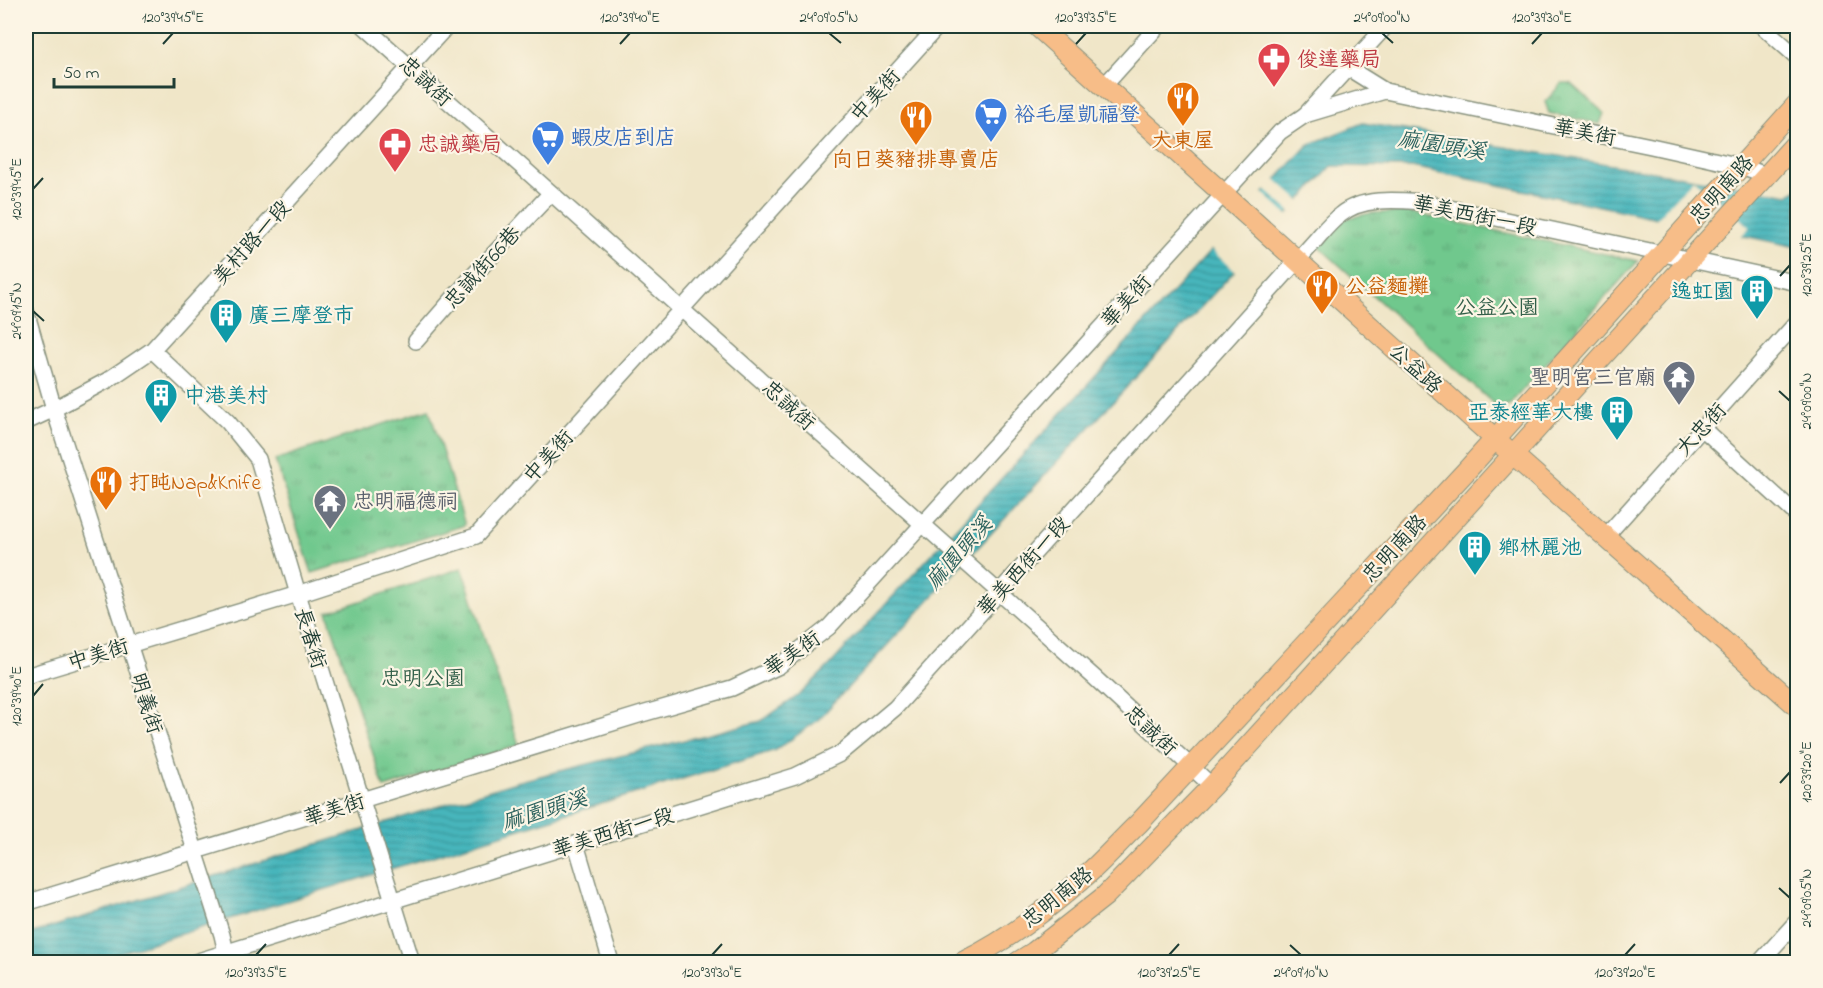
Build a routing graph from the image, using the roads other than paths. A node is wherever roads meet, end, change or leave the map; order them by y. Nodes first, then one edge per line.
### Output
1 (364, 26) edge
2 (447, 26) edge
3 (938, 26) edge
4 (1037, 26) edge
5 (1158, 26) edge
6 (1386, 26) edge
7 (1762, 26) edge
8 (1797, 58) edge
9 (410, 66) junction
10 (1348, 68) junction
11 (1104, 86) junction
12 (1385, 91) junction
13 (1797, 103) edge
14 (1305, 115) junction
15 (1797, 141) edge
16 (1736, 172) junction
17 (1764, 177) junction
18 (550, 194) junction
19 (1228, 196) junction
20 (1291, 254) junction
21 (1662, 255) junction
22 (1689, 261) junction
23 (1797, 283) edge
24 (682, 309) junction
25 (26, 311) edge
26 (1797, 321) edge
27 (416, 341) dead end
28 (152, 350) junction
29 (54, 409) junction
30 (26, 422) edge
31 (1702, 428) junction
32 (1495, 439) junction
33 (1513, 456) junction
34 (1797, 516) edge
35 (925, 527) junction
36 (1605, 537) junction
37 (993, 588) junction
38 (298, 594) junction
39 (129, 644) junction
40 (26, 676) edge
41 (1797, 707) edge
42 (1191, 767) junction
43 (1212, 786) junction
44 (363, 807) junction
45 (576, 843) junction
46 (196, 858) junction
47 (390, 897) junction
48 (26, 903) edge
49 (1797, 920) edge
50 (227, 958) edge
51 (195, 963) edge
52 (412, 963) edge
53 (611, 963) edge
54 (963, 963) edge
55 (1018, 963) edge
56 (1760, 963) edge

1 - 9 street, 忠誠街
2 - 9 street, 美村路一段
3 - 24 street, 中美街
4 - 11 main road, 公益路
5 - 11 street
6 - 10 street, 華美街
7 - 8 street
9 - 18 street, 忠誠街
9 - 28 street, 美村路一段
10 - 12 street, 華美街
10 - 14 street, 華美街
11 - 19 main road, 公益路
12 - 14 street
12 - 16 street, 華美街
13 - 16 main road, 忠明南路
14 - 19 street, 華美街
15 - 17 main road, 忠明南路
16 - 17 street, 華美街
16 - 21 main road, 忠明南路
17 - 22 main road, 忠明南路
18 - 24 street, 忠誠街
18 - 27 street, 忠誠街66巷
19 - 20 main road, 公益路
19 - 35 street, 華美街
20 - 21 street, 華美西街一段
20 - 32 main road, 公益路
20 - 37 street, 華美西街一段
21 - 22 street, 華美西街一段
21 - 32 main road, 忠明南路
22 - 23 street, 華美西街一段
22 - 33 main road, 忠明南路
24 - 35 street, 忠誠街
24 - 38 street, 中美街
25 - 29 street, 明義街
26 - 31 street, 大忠街
28 - 29 street, 美村路一段
28 - 38 street, 長春街
29 - 30 street, 美村路一段
29 - 39 street, 明義街
31 - 34 street
31 - 36 street, 大忠街
32 - 33 main road, 公益路
32 - 42 main road, 忠明南路
33 - 36 main road, 公益路
33 - 43 main road, 忠明南路
35 - 37 street, 忠誠街
35 - 44 street, 華美街
36 - 41 main road, 公益路
37 - 42 street, 忠誠街
37 - 45 street, 華美西街一段
38 - 39 street, 中美街
38 - 44 street, 長春街
39 - 40 street, 中美街
39 - 46 street, 明義街
42 - 43 street, 忠誠街
42 - 54 main road, 忠明南路
43 - 55 main road, 忠明南路
44 - 46 street, 華美街
44 - 47 street, 長春街
45 - 47 street, 華美西街一段
45 - 53 street
46 - 48 street, 華美街
46 - 50 street, 明義街
47 - 50 street, 華美西街一段
47 - 52 street, 長春街
49 - 56 street
50 - 51 street, 華美西街一段

